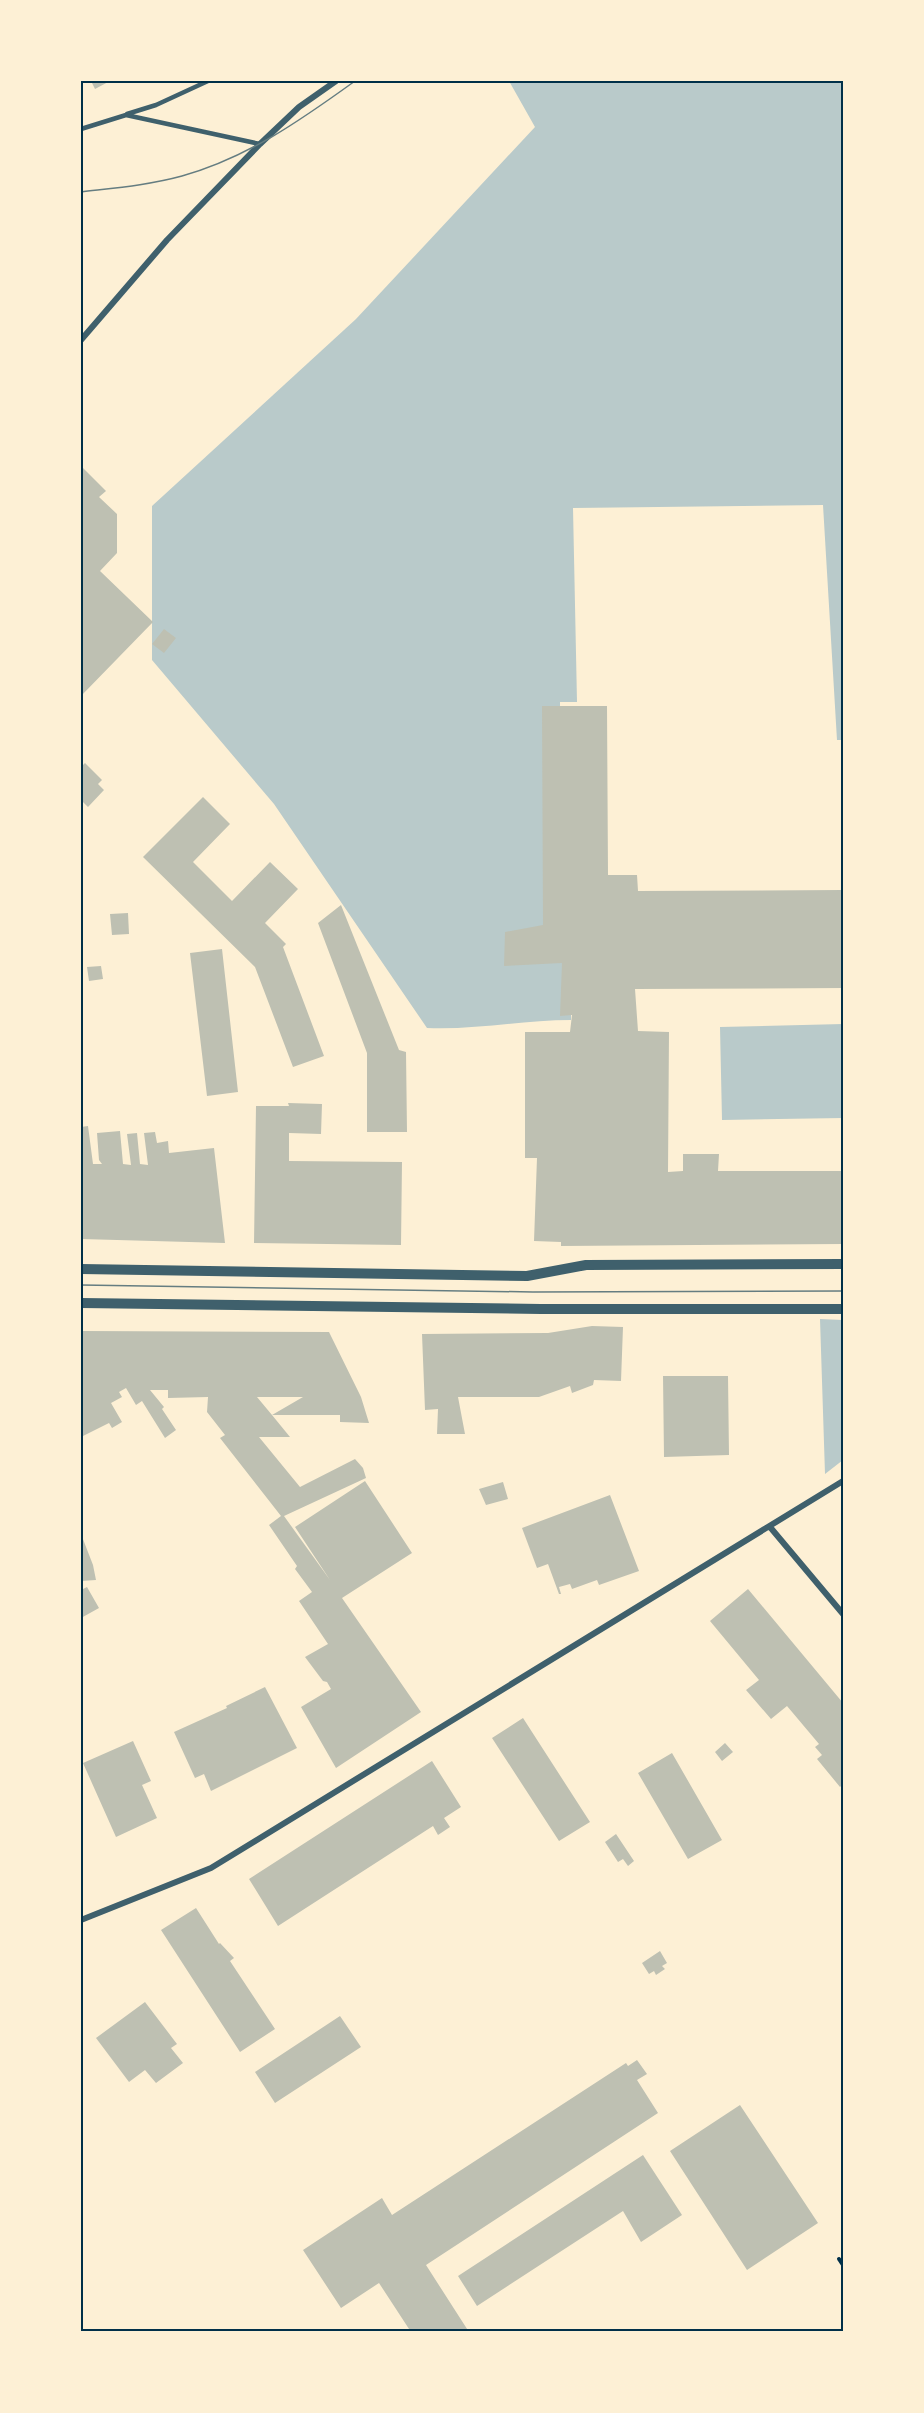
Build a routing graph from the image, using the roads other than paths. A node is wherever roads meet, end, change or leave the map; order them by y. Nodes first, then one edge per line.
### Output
1 (208, 81) edge
2 (336, 81) edge
3 (126, 115) junction
4 (81, 129) edge
5 (260, 144) junction
6 (81, 340) edge
7 (843, 1264) edge
8 (81, 1269) edge
9 (81, 1303) edge
10 (843, 1309) edge
11 (843, 1481) edge
12 (770, 1527) junction
13 (843, 1614) edge
14 (81, 1920) edge

1 - 3 lane
2 - 5 street
3 - 4 lane
3 - 5 lane
5 - 6 street
7 - 8 street
9 - 10 street
11 - 12 street
12 - 13 street
12 - 14 street

